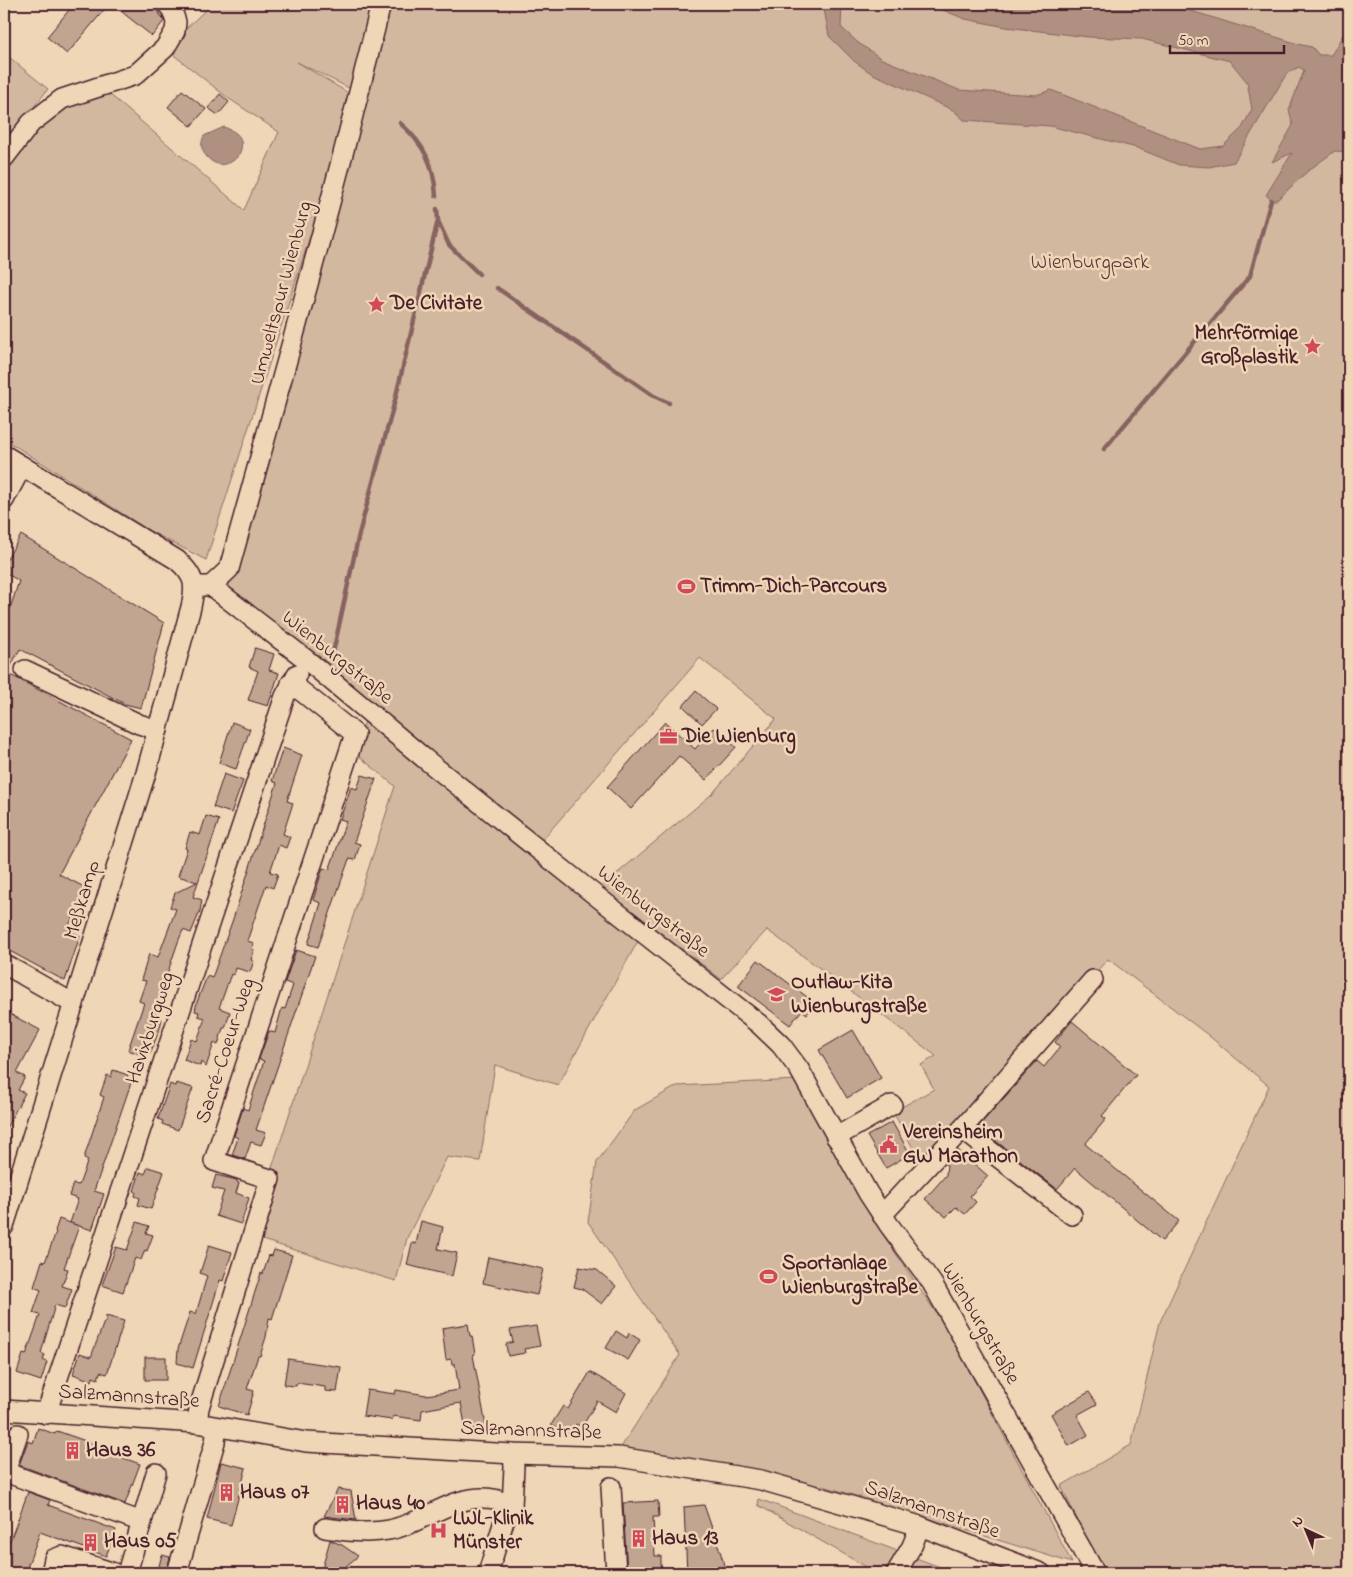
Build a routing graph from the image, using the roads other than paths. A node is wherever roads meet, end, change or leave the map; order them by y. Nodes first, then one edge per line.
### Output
1 (168, 4) edge
2 (381, 4) edge
3 (4, 158) edge
4 (4, 455) edge
5 (22, 466) junction
6 (4, 500) edge
7 (203, 586) junction
8 (308, 661) junction
9 (25, 670) dead end
10 (291, 683) junction
11 (158, 730) junction
12 (4, 964) edge
13 (1093, 980) dead end
14 (74, 1004) junction
15 (892, 1106) dead end
16 (962, 1130) junction
17 (836, 1137) junction
18 (882, 1215) junction
19 (1072, 1215) dead end
20 (4, 1226) edge
21 (4, 1410) edge
22 (46, 1414) junction
23 (198, 1423) junction
24 (217, 1427) junction
25 (18, 1434) dead end
26 (513, 1454) junction
27 (4, 1474) edge
28 (156, 1474) dead end
29 (611, 1487) dead end
30 (512, 1506) junction
31 (142, 1522) junction
32 (920, 1526) junction
33 (325, 1528) dead end
34 (51, 1573) edge
35 (114, 1573) edge
36 (127, 1573) edge
37 (177, 1573) edge
38 (488, 1573) edge
39 (616, 1573) edge
40 (896, 1573) edge
41 (1041, 1573) edge
42 (1095, 1573) edge

1 - 3 street
2 - 7 street, Umweltspur Wienburg
4 - 5 street, Wienburgstraße
5 - 6 street
5 - 7 street, Wienburgstraße
7 - 8 street, Wienburgstraße
7 - 11 street, Meßkamp
8 - 10 street, Havixburgweg
8 - 17 street, Wienburgstraße
9 - 11 street
10 - 22 street, Havixburgweg
10 - 23 street, Sacré-Coeur-Weg
11 - 14 street, Meßkamp
12 - 14 street
13 - 16 street
14 - 20 street, Meßkamp
15 - 17 street
16 - 18 street
16 - 19 street
17 - 18 street, Wienburgstraße
18 - 42 street, Wienburgstraße
21 - 22 street, Salzmannstraße
22 - 23 street, Salzmannstraße
23 - 24 street, Salzmannstraße
24 - 26 street, Salzmannstraße
24 - 37 street
25 - 27 street
26 - 30 street
26 - 32 street, Salzmannstraße
27 - 31 street
28 - 31 street
29 - 39 street
30 - 33 street
30 - 38 street
31 - 36 street
32 - 40 street
32 - 41 street, Salzmannstraße
34 - 35 street

